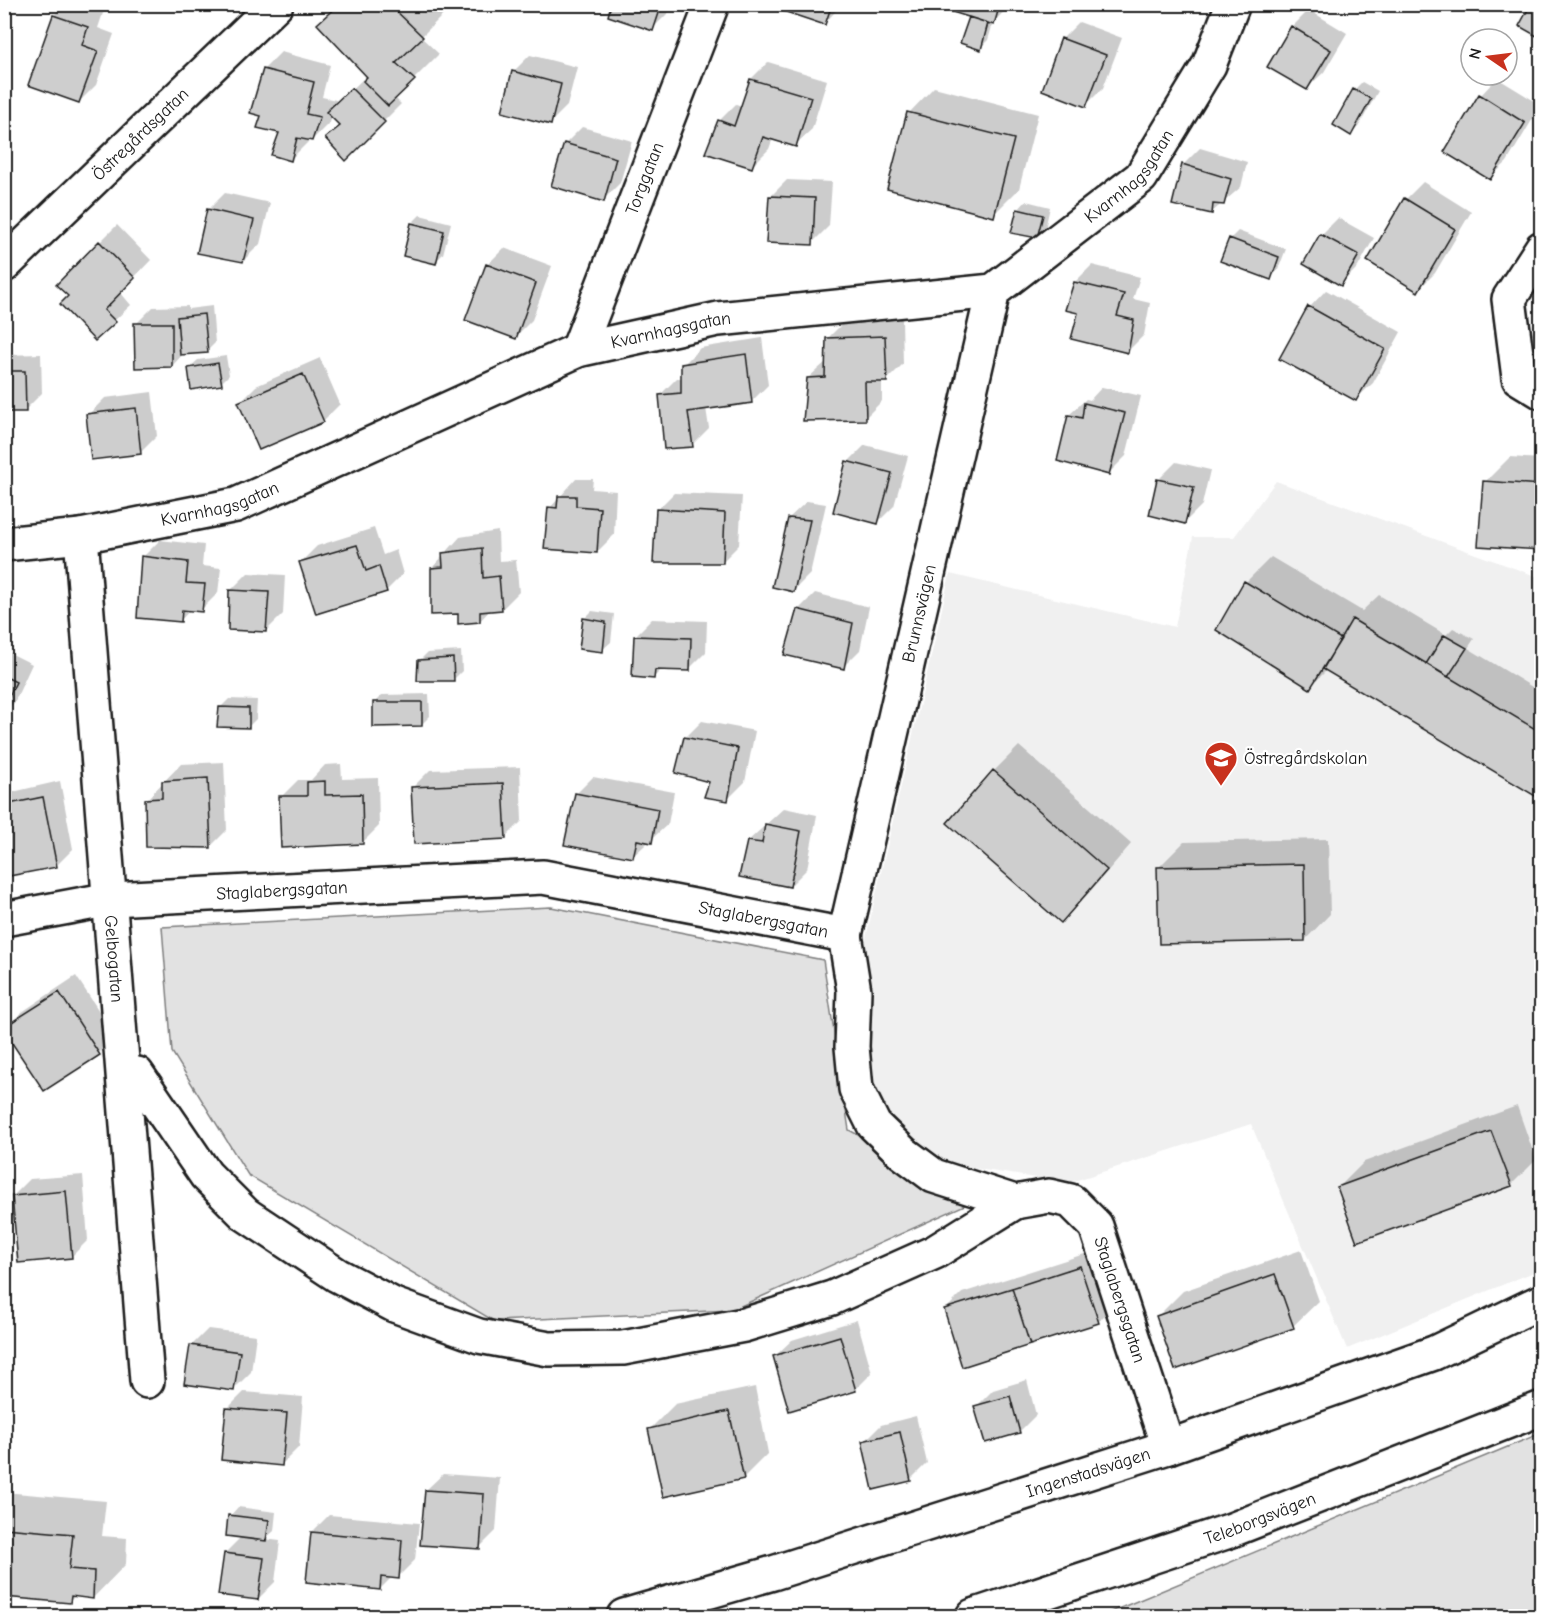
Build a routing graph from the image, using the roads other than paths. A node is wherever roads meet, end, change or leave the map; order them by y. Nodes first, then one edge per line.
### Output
1 (276, 4) edge
2 (712, 4) edge
3 (1233, 4) edge
4 (1542, 248) edge
5 (4, 265) edge
6 (993, 291) junction
7 (578, 350) junction
8 (1542, 392) edge
9 (81, 536) junction
10 (4, 544) edge
11 (111, 899) junction
12 (4, 919) edge
13 (845, 935) junction
14 (125, 1073) junction
15 (1015, 1202) junction
16 (1542, 1300) edge
17 (147, 1381) dead end
18 (1541, 1409) edge
19 (1168, 1447) junction
20 (624, 1617) edge
21 (974, 1617) edge

1 - 5 street, Östregårdsgatan
2 - 7 street, Torggatan
3 - 6 street, Kvarnhagsgatan
4 - 8 street
6 - 7 street, Kvarnhagsgatan
6 - 13 street, Brunnsvägen
7 - 9 street, Kvarnhagsgatan
9 - 10 street, Kvarnhagsgatan
9 - 11 street, Gelbogatan
11 - 12 street, Staglabergsgatan
11 - 13 street, Staglabergsgatan
11 - 14 street, Gelbogatan
13 - 15 street, Staglabergsgatan
14 - 15 street
14 - 17 street, Gelbogatan
15 - 19 street, Staglabergsgatan
16 - 19 street, Ingenstadsvägen
18 - 21 street, Teleborgsvägen
19 - 20 street, Ingenstadsvägen

